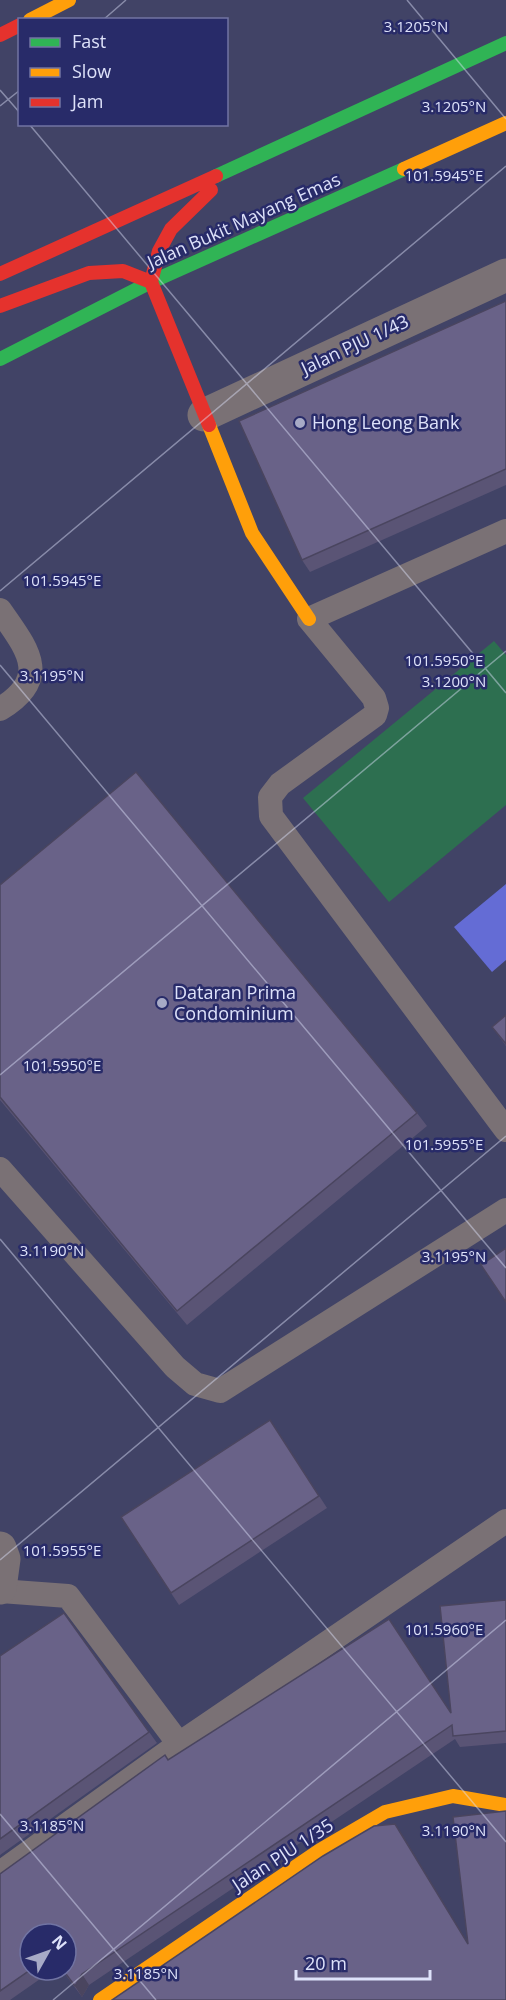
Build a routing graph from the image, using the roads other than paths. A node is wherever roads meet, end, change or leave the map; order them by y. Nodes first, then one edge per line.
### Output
1 (69, 0) edge
2 (34, 18) edge
3 (18, 26) edge
4 (0, 35) edge
5 (506, 43) edge
6 (506, 123) edge
7 (235, 169) junction
8 (0, 274) edge
9 (506, 275) edge
10 (151, 282) junction
11 (0, 306) edge
12 (0, 359) edge
13 (204, 415) junction
14 (506, 531) edge
15 (0, 610) edge
16 (309, 619) junction
17 (0, 709) edge
18 (506, 1130) edge
19 (0, 1169) edge
20 (506, 1210) edge
21 (506, 1521) edge
22 (0, 1548) edge
23 (0, 1589) edge
24 (179, 1744) junction
25 (506, 1805) edge
26 (0, 1872) edge
27 (100, 2000) edge

1 - 2 main road
3 - 4 main road
5 - 7 main road
6 - 10 main road, Jalan Bukit Mayang Emas
7 - 8 main road
7 - 10 main road
9 - 13 street, Jalan PJU 1/43
10 - 11 main road
10 - 12 main road, Jalan Bukit Mayang Emas
10 - 13 main road
13 - 16 main road
14 - 16 lane
15 - 17 lane
16 - 18 lane
19 - 20 lane
21 - 24 lane
22 - 23 street
23 - 24 lane
24 - 26 lane
25 - 27 main road, Jalan PJU 1/35

